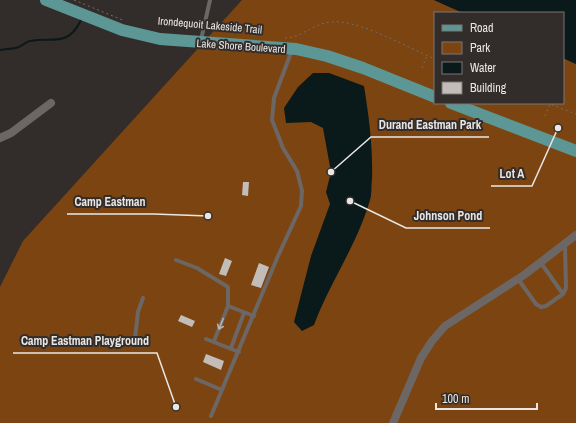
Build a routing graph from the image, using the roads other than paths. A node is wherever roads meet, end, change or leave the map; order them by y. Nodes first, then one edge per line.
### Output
1 (46, 0) edge
2 (210, 0) edge
3 (200, 43) junction
4 (292, 49) junction
5 (434, 97) edge
6 (51, 103) dead end
7 (454, 104) edge
8 (0, 138) edge
9 (576, 151) edge
10 (576, 235) edge
11 (565, 245) junction
12 (176, 260) dead end
13 (541, 263) junction
14 (518, 279) junction
15 (563, 294) junction
16 (143, 298) dead end
17 (228, 306) junction
18 (244, 313) junction
19 (254, 316) junction
20 (134, 338) dead end
21 (206, 339) dead end
22 (214, 341) junction
23 (231, 348) junction
24 (239, 352) junction
25 (196, 379) dead end
26 (222, 390) junction
27 (211, 416) dead end
28 (393, 423) edge

1 - 3 main road, Lake Shore Boulevard
2 - 3 lane
3 - 4 main road, Lake Shore Boulevard
4 - 5 main road, Lake Shore Boulevard
4 - 19 lane
6 - 8 street
7 - 9 main road
10 - 11 street
11 - 13 street
11 - 15 lane
12 - 17 lane
13 - 14 street
13 - 15 lane
14 - 15 lane
14 - 28 street
16 - 20 lane
17 - 18 lane
17 -> 22 lane
18 - 19 lane
18 - 23 lane
19 - 24 lane
21 - 22 lane
22 - 23 lane
23 - 24 lane
24 - 26 lane
25 - 26 lane
26 - 27 lane

